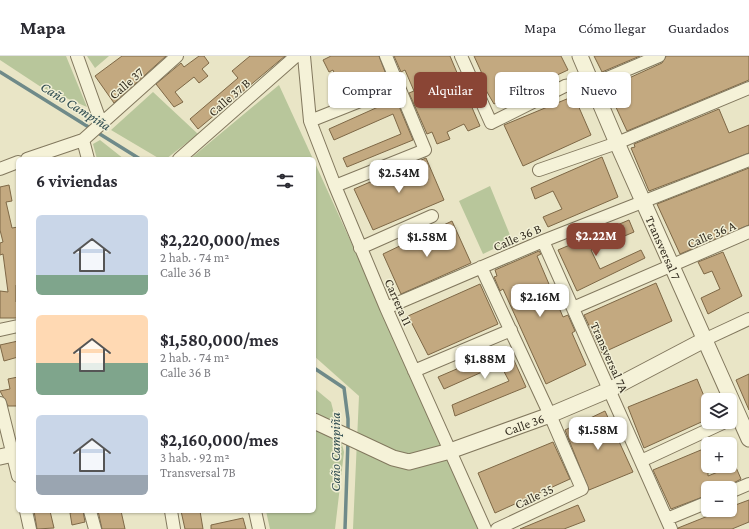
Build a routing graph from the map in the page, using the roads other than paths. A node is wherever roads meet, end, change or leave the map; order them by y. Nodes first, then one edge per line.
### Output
1 (77, 56) edge
2 (177, 56) edge
3 (296, 56) edge
4 (304, 56) edge
5 (386, 56) edge
6 (580, 56) edge
7 (659, 56) edge
8 (466, 57) edge
9 (392, 72) edge
10 (587, 72) edge
11 (621, 72) edge
12 (567, 86) edge
13 (749, 88) edge
14 (406, 105) edge
15 (343, 108) edge
16 (602, 108) edge
17 (310, 121) junction
18 (99, 125) junction
19 (85, 138) junction
20 (617, 143) junction
21 (34, 157) edge
22 (88, 157) edge
23 (182, 157) edge
24 (749, 160) edge
25 (16, 163) edge
26 (0, 169) edge
27 (539, 170) dead end
28 (335, 186) junction
29 (644, 202) junction
30 (432, 216) dead end
31 (749, 232) edge
32 (543, 241) junction
33 (360, 248) junction
34 (672, 265) junction
35 (482, 267) junction
36 (386, 308) junction
37 (573, 308) junction
38 (749, 319) edge
39 (16, 326) edge
40 (0, 330) edge
41 (511, 330) junction
42 (706, 339) junction
43 (414, 371) junction
44 (610, 390) junction
45 (727, 393) edge
46 (0, 402) edge
47 (550, 415) junction
48 (737, 419) edge
49 (316, 422) edge
50 (711, 429) edge
51 (749, 439) edge
52 (450, 451) junction
53 (10, 455) edge
54 (641, 462) junction
55 (16, 471) edge
56 (749, 484) edge
57 (737, 489) edge
58 (701, 506) edge
59 (26, 513) edge
60 (91, 513) edge
61 (171, 513) edge
62 (255, 513) edge
63 (669, 524) edge
64 (30, 529) edge
65 (95, 529) edge
66 (174, 529) edge
67 (259, 529) edge
68 (486, 529) edge
69 (497, 529) edge

1 - 18 street
2 - 18 street, Calle 37
3 - 23 street, Calle 37 B
4 - 17 street, Carrera 11
5 - 9 street
6 - 10 street, Transversal 7
7 - 11 street
8 - 12 street
13 - 20 street
14 - 28 street
15 - 17 street
16 - 20 street, Transversal 7
17 - 28 street, Carrera 11
18 - 19 street, Calle 37
19 - 21 street, Calle 37
19 - 22 street
20 - 27 street
20 - 29 street, Transversal 7
24 - 29 street, Calle 36 B
25 - 26 street, Calle 37
28 - 33 street, Carrera 11
29 - 32 street, Calle 36 B
29 - 34 street, Transversal 7
30 - 33 street
31 - 34 street, Calle 36 A
32 - 35 street, Calle 36 B
32 - 37 street, Transversal 7A
33 - 36 street, Carrera 11
34 - 37 street, Calle 36 A
34 - 42 street, Transversal 7
35 - 36 street, Calle 36 B
35 - 41 street
36 - 43 street, Carrera 11
37 - 44 street, Transversal 7A
38 - 42 street, Calle 36
39 - 40 street
41 - 43 street
41 - 47 street
42 - 44 street, Calle 36
42 - 45 street, Transversal 7
43 - 52 street, Carrera 11
44 - 47 street, Calle 36
44 - 54 street, Transversal 7A
46 - 53 street
47 - 52 street, Calle 36
47 - 69 street, Calle 35
48 - 51 street, Transversal 7
49 - 52 street, Calle 36
50 - 54 street
52 - 68 street, Carrera 11
53 - 55 street
54 - 63 street, Transversal 7A
56 - 57 street
58 - 63 street
59 - 64 street
60 - 65 street
61 - 66 street
62 - 67 street

